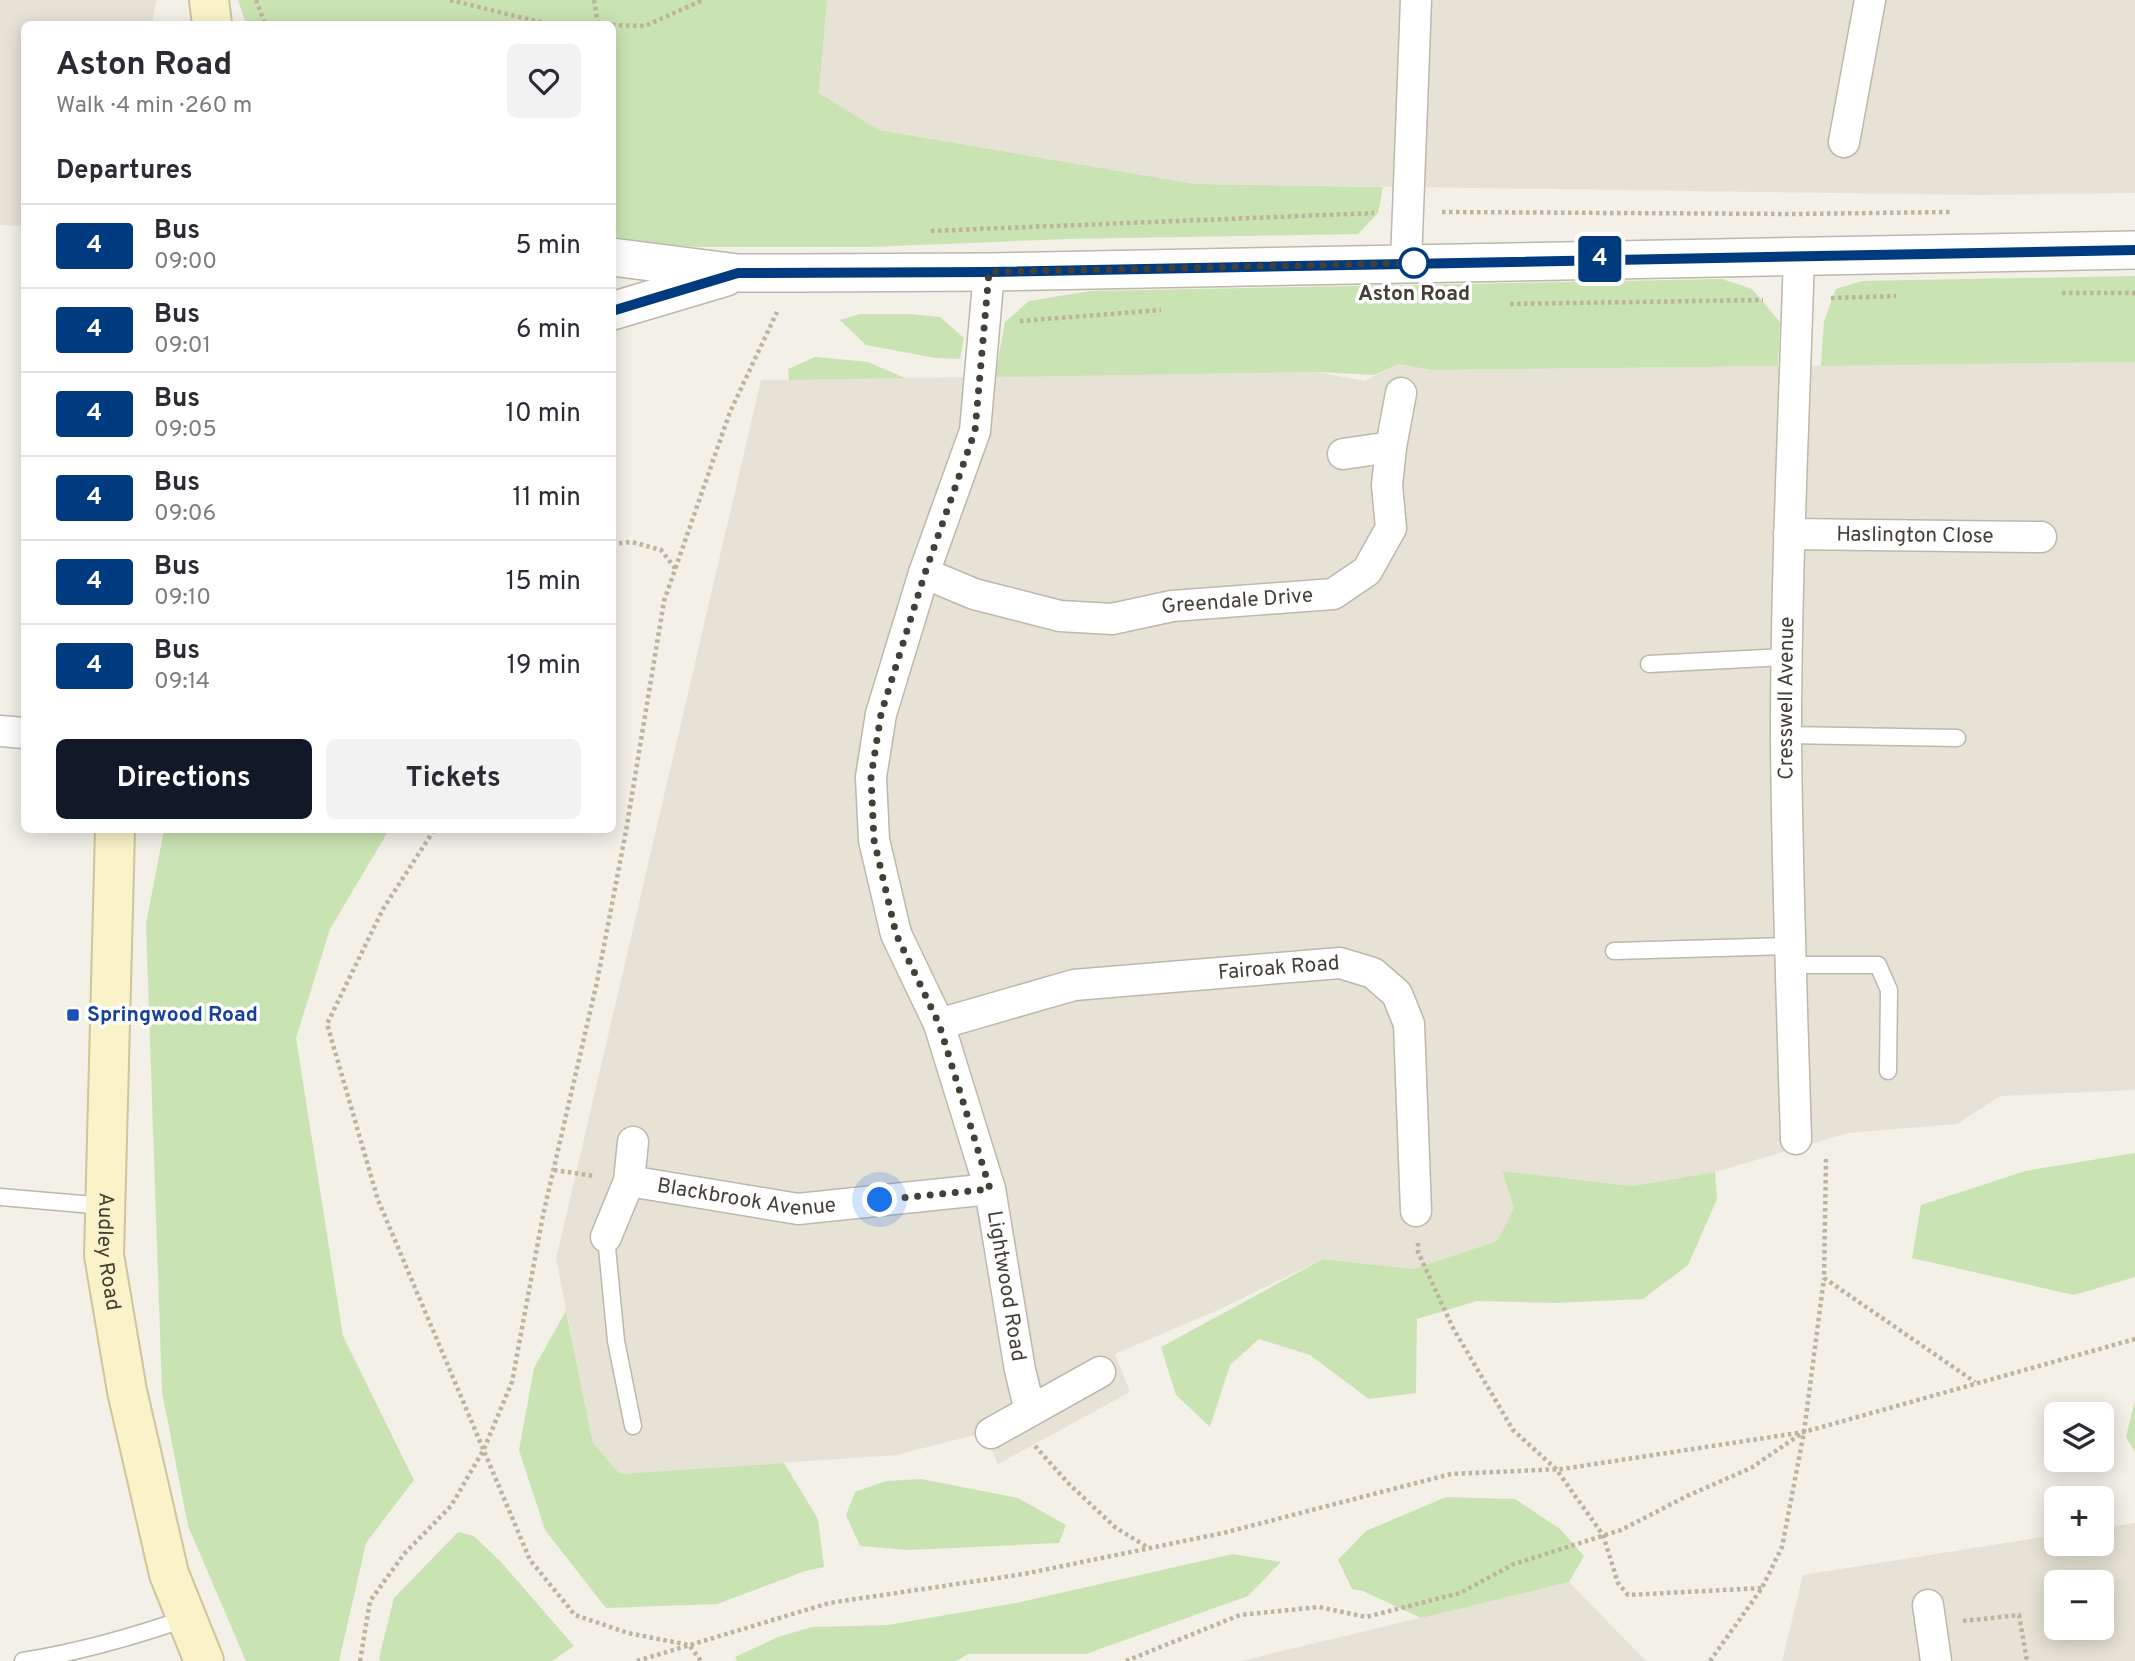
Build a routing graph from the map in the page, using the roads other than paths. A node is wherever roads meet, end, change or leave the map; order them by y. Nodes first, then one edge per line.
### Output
1 (209, 0) edge
2 (1416, 0) edge
3 (1870, 0) edge
4 (212, 21) edge
5 (1844, 142) dead end
6 (2135, 250) edge
7 (1799, 255) junction
8 (616, 258) edge
9 (1406, 263) junction
10 (989, 272) junction
11 (738, 273) junction
12 (616, 311) edge
13 (1401, 393) dead end
14 (1391, 447) junction
15 (1343, 454) dead end
16 (1789, 534) junction
17 (2041, 537) dead end
18 (925, 573) junction
19 (1787, 657) junction
20 (1649, 664) dead end
21 (0, 732) edge
22 (21, 733) edge
23 (1786, 735) junction
24 (1957, 738) dead end
25 (115, 833) edge
26 (1614, 951) dead end
27 (1790, 956) junction
28 (939, 1024) junction
29 (1888, 1071) dead end
30 (1796, 1139) road end
31 (633, 1142) dead end
32 (629, 1181) junction
33 (990, 1189) junction
34 (0, 1197) edge
35 (105, 1206) junction
36 (1416, 1211) road end
37 (606, 1237) joint
38 (1100, 1372) dead end
39 (1030, 1411) junction
40 (633, 1426) dead end
41 (991, 1433) dead end
42 (1930, 1614) road end
43 (187, 1618) junction
44 (23, 1661) edge
45 (204, 1661) edge
46 (1936, 1661) edge

1 - 4 main road
2 - 9 street
3 - 5 street
6 - 7 street
7 - 9 street
7 - 16 street, Cresswell Avenue
8 - 11 street
9 - 10 street
10 - 11 street
10 - 18 street, Lightwood Road
11 - 12 street
13 - 14 street, Greendale Drive
14 - 15 street
14 - 18 street, Greendale Drive
16 - 17 street, Haslington Close
16 - 19 street, Cresswell Avenue
18 - 28 street, Lightwood Road
19 - 20 lane
19 - 23 street, Cresswell Avenue
21 - 22 street
23 - 24 lane
23 - 27 street, Cresswell Avenue
25 - 35 main road, Audley Road
26 - 27 lane
27 - 29 lane
27 - 30 street, Cresswell Avenue
28 - 33 street, Lightwood Road
28 - 36 street, Fairoak Road
31 - 32 street
32 - 33 street, Blackbrook Avenue
32 - 37 street
33 - 39 street, Lightwood Road
34 - 35 lane
35 - 43 main road, Audley Road
37 - 40 lane
38 - 39 street
39 - 41 street
42 - 46 street
43 - 44 lane
43 - 45 main road, Audley Road

